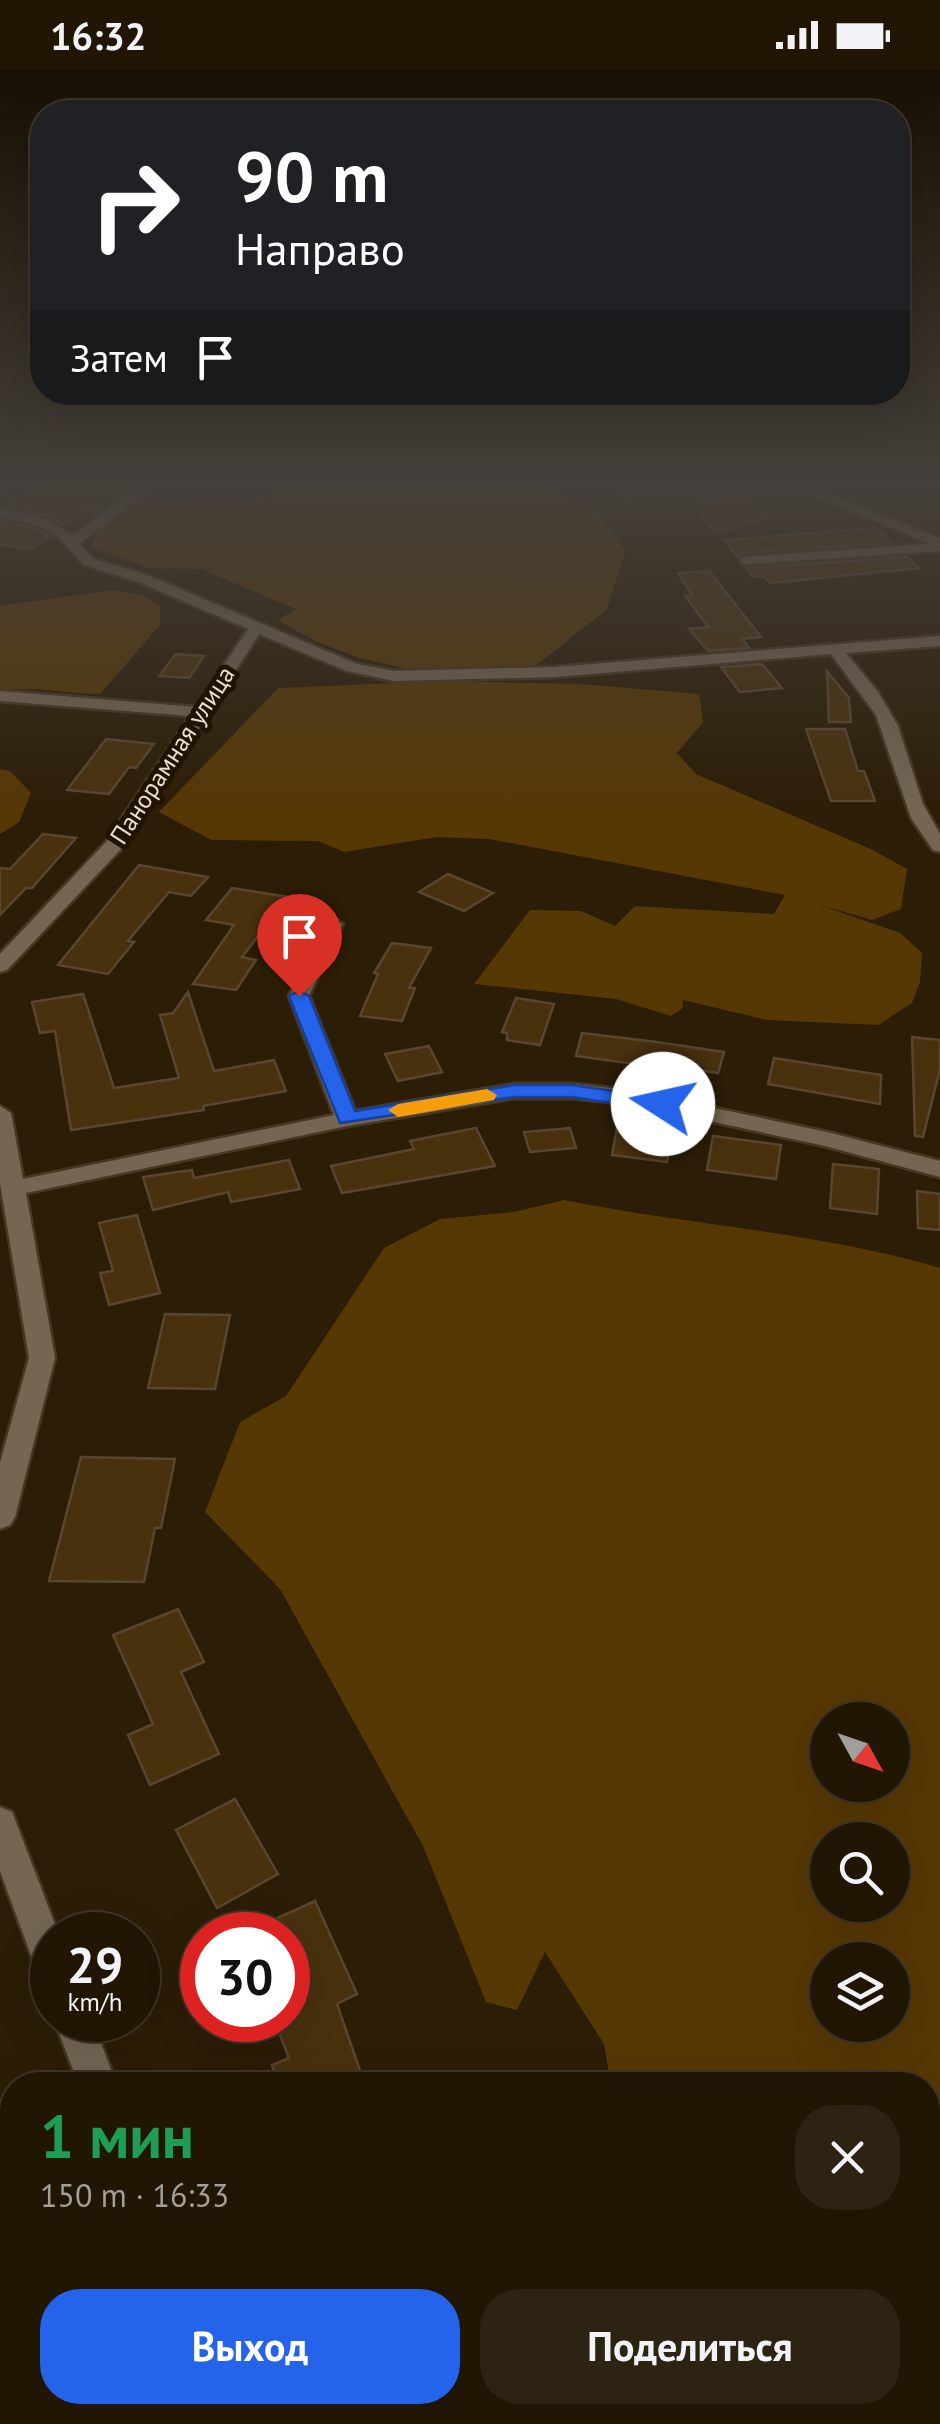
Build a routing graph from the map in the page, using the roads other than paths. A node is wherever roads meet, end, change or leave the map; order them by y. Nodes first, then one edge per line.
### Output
1 (174, 592) edge
2 (256, 627) junction
3 (940, 641) edge
4 (835, 650) junction
5 (0, 696) edge
6 (198, 712) junction
7 (940, 846) edge
8 (333, 924) dead end
9 (0, 966) edge
10 (0, 1113) edge
11 (348, 1119) junction
12 (940, 1169) edge
13 (16, 1188) junction
14 (0, 1517) edge
15 (0, 1824) edge
16 (33, 1912) edge
17 (81, 2042) edge
18 (93, 2072) edge

1 - 2 street
2 - 4 street
2 - 6 street, Панорамная улица
3 - 4 street
4 - 7 street
5 - 6 street
6 - 9 street, Панорамная улица
8 - 11 street
10 - 13 street
11 - 12 street
11 - 13 street
13 - 14 street
15 - 16 street
17 - 18 street

